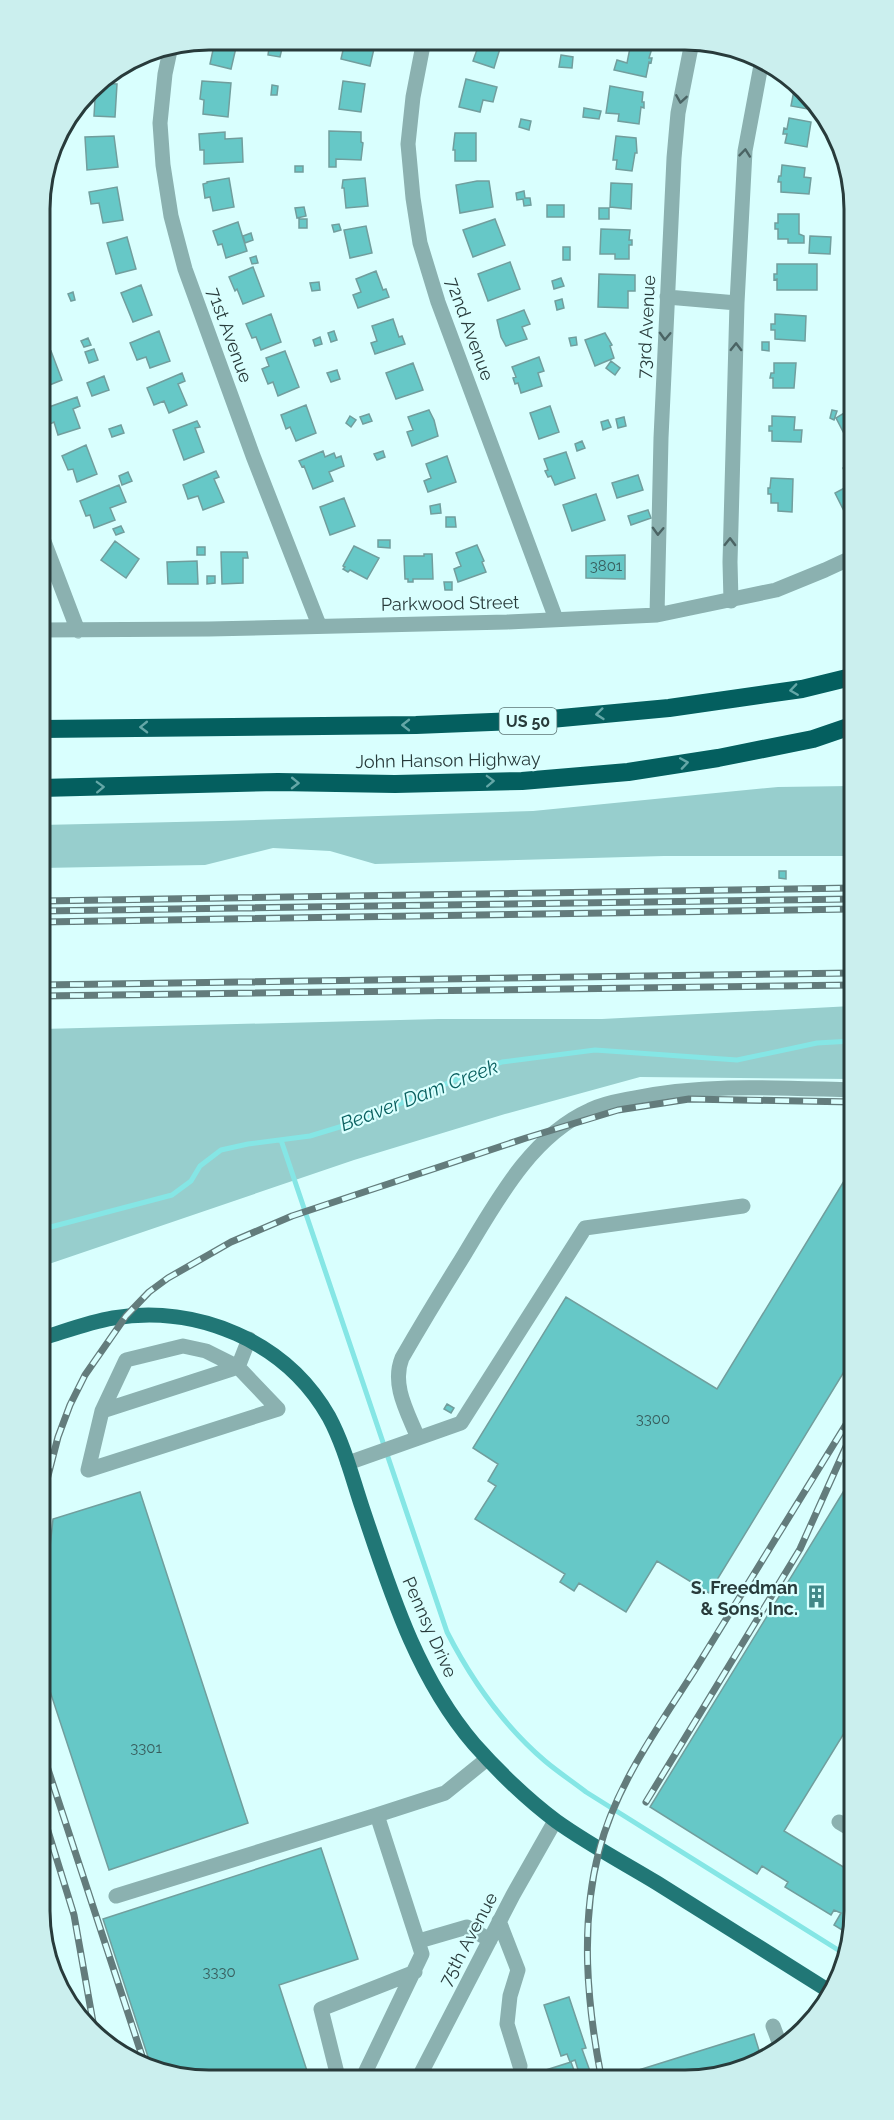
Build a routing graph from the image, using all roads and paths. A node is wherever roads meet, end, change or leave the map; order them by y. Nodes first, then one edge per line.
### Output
1 (422, 50) edge
2 (690, 50) edge
3 (169, 55) edge
4 (760, 69) edge
5 (667, 297) junction
6 (737, 303) junction
7 (50, 557) edge
8 (844, 561) edge
9 (731, 601) junction
10 (657, 615) junction
11 (556, 619) junction
12 (319, 625) junction
13 (50, 630) edge
14 (78, 631) junction
15 (844, 679) edge
16 (844, 728) edge
17 (50, 729) edge
18 (50, 788) edge
19 (844, 1090) edge
20 (743, 1206) dead end
21 (50, 1336) edge
22 (249, 1339) junction
23 (238, 1367) junction
24 (102, 1411) junction
25 (418, 1438) junction
26 (348, 1463) junction
27 (488, 1759) junction
28 (377, 1815) junction
29 (555, 1821) junction
30 (839, 1822) dead end
31 (844, 1825) edge
32 (116, 1896) dead end
33 (499, 1922) junction
34 (490, 1940) junction
35 (419, 1941) junction
36 (415, 1972) junction
37 (825, 1987) edge
38 (773, 2026) dead end
39 (778, 2040) edge
40 (519, 2066) dead end
41 (336, 2070) edge
42 (366, 2070) edge
43 (423, 2070) edge

1 - 11 street, 72nd Avenue
2 -> 5 street, 73rd Avenue
3 - 12 street, 71st Avenue
6 -> 4 street
5 - 6 street
5 -> 10 street, 73rd Avenue
9 -> 6 street
7 - 14 street
8 - 9 street, Parkwood Street
9 - 10 street, Parkwood Street
10 - 11 street, Parkwood Street
11 - 12 street, Parkwood Street
12 - 14 street, Parkwood Street
13 - 14 street, Parkwood Street
15 -> 17 highway, John Hanson Highway / US 50
18 -> 16 highway, John Hanson Highway
19 - 25 street
20 - 25 street
21 - 22 main road, Pennsy Drive
22 - 23 street
22 - 26 main road, Pennsy Drive
23 - 24 street
23 - 24 street
23 - 24 street
25 - 26 street
26 - 27 main road, Pennsy Drive
27 - 28 street
27 - 29 main road, Pennsy Drive
28 - 32 street
28 - 35 street
29 - 33 street, 75th Avenue
29 - 37 main road, Pennsy Drive
30 - 31 street
33 - 34 street, 75th Avenue
33 - 40 street
34 - 35 street
34 - 43 street, 75th Avenue
35 - 36 street
36 - 41 street
36 - 42 street
38 - 39 street

